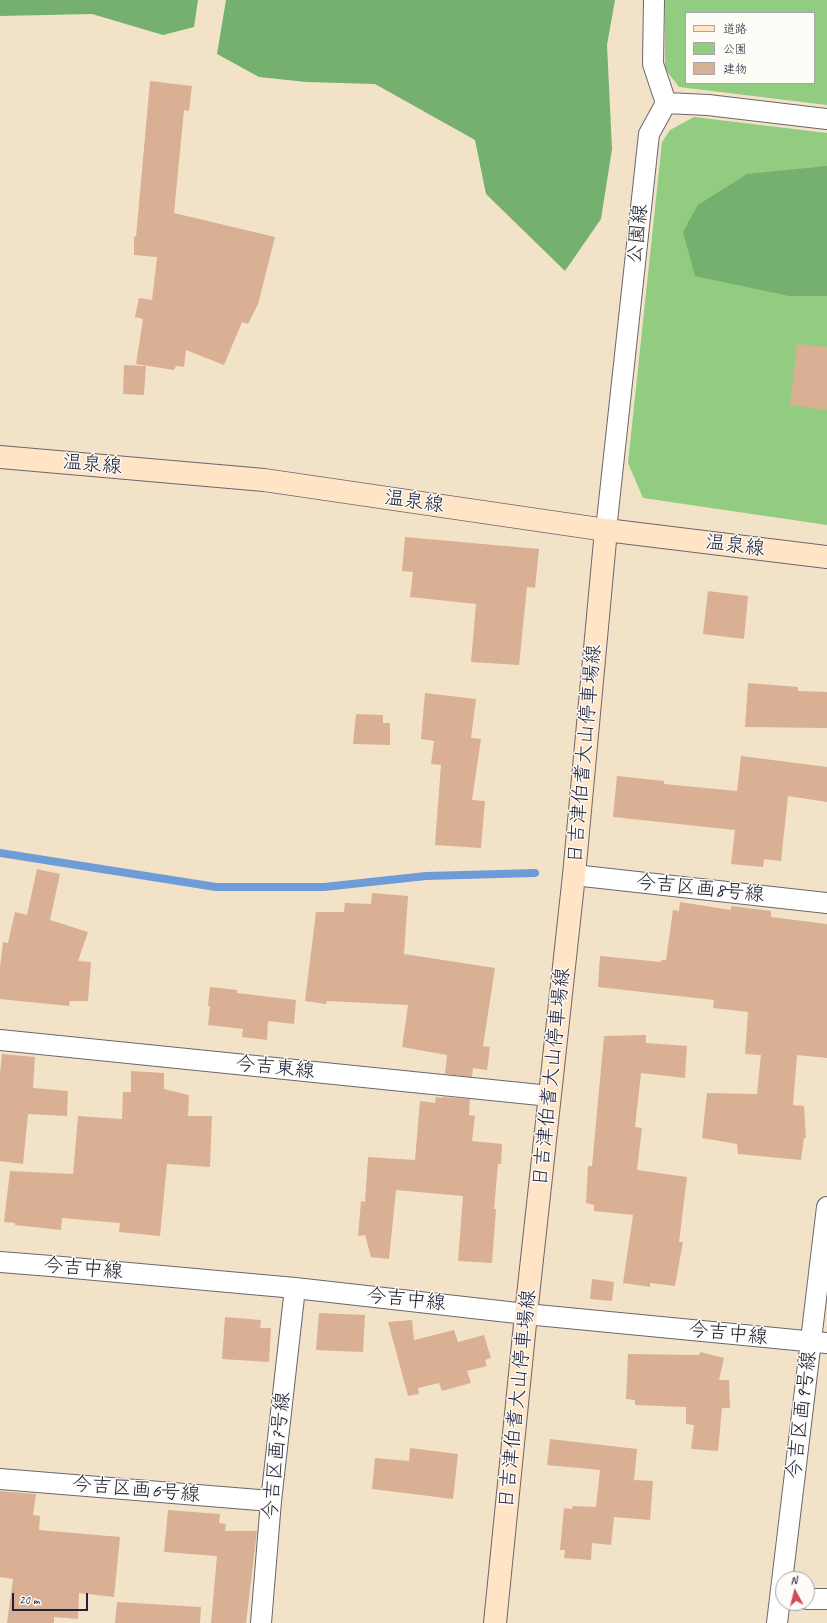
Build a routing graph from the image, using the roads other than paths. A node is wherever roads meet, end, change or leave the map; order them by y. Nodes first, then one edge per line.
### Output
1 (654, 0) edge
2 (666, 103) junction
3 (827, 119) edge
4 (0, 457) edge
5 (606, 530) junction
6 (827, 557) edge
7 (574, 875) junction
8 (827, 903) edge
9 (0, 1040) edge
10 (550, 1096) junction
11 (827, 1207) edge
12 (0, 1262) edge
13 (295, 1288) junction
14 (526, 1314) junction
15 (819, 1342) edge
16 (0, 1479) edge
17 (271, 1501) junction
18 (786, 1571) edge
19 (815, 1599) edge
20 (827, 1599) edge
21 (780, 1611) edge
22 (261, 1623) edge
23 (495, 1623) edge
24 (777, 1623) edge

1 - 2 street
2 - 3 street
2 - 5 street, 公園線
4 - 5 main road, 温泉線
5 - 6 main road, 温泉線
5 - 7 main road, 日吉津伯耆大山停車場線
7 - 8 street, 今吉区画8号線
7 - 10 main road, 日吉津伯耆大山停車場線
9 - 10 street, 今吉東線
10 - 14 main road, 日吉津伯耆大山停車場線
11 - 15 street, 今吉区画9号線
12 - 13 street, 今吉中線
13 - 14 street, 今吉中線
13 - 17 street, 今吉区画7号線
14 - 15 street, 今吉中線
14 - 23 main road, 日吉津伯耆大山停車場線
15 - 18 street, 今吉区画9号線
16 - 17 street, 今吉区画6号線
17 - 22 street, 今吉区画7号線
19 - 20 street
21 - 24 street, 今吉区画9号線

